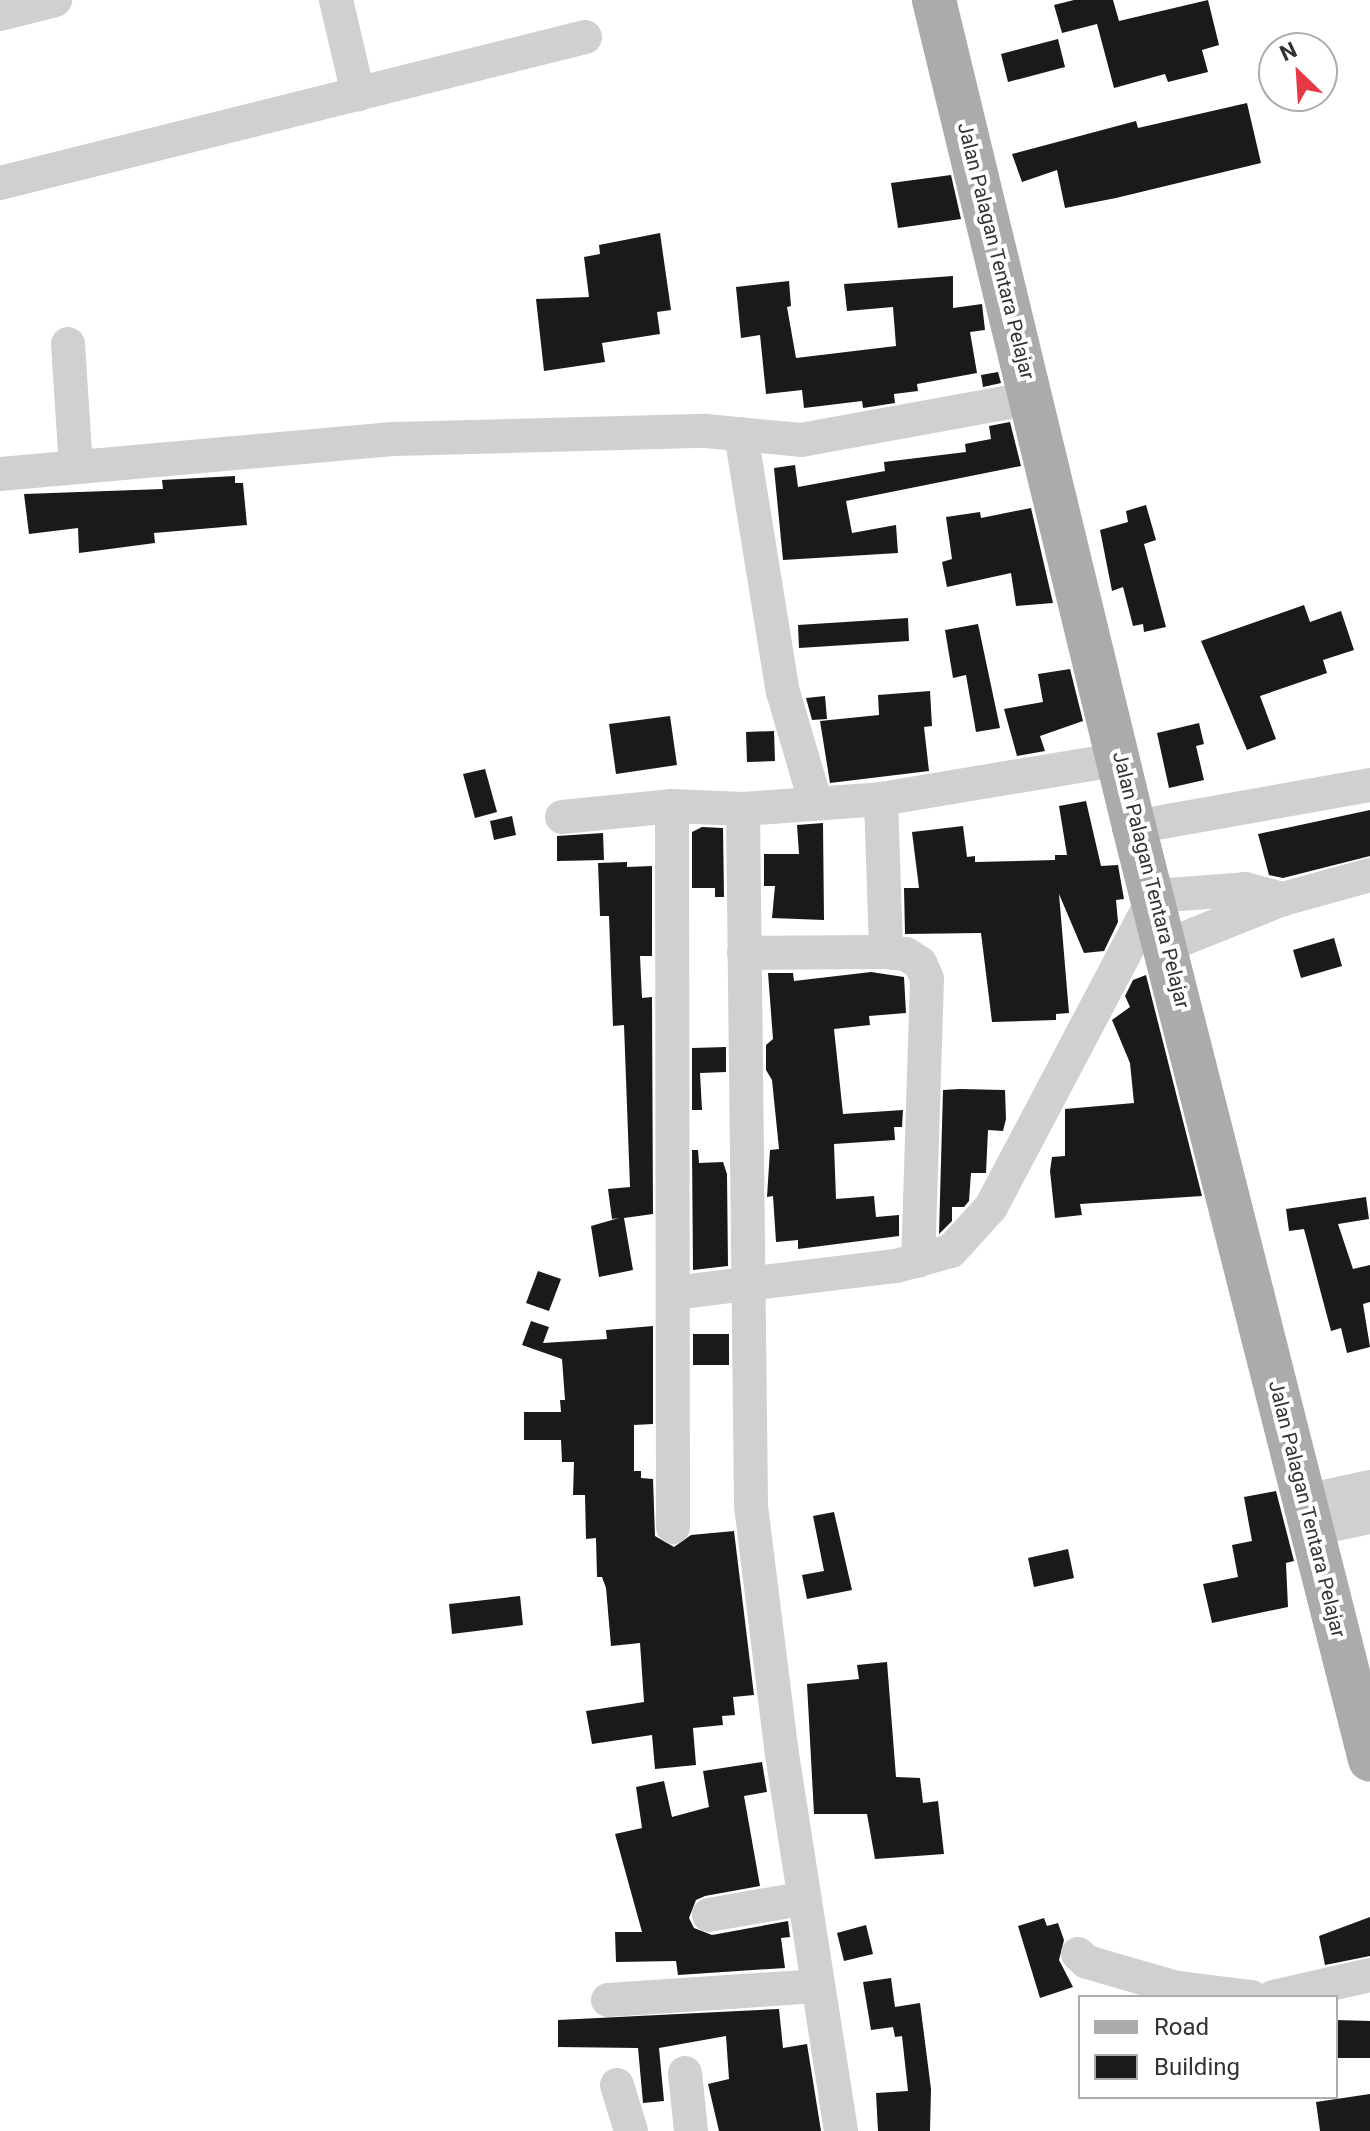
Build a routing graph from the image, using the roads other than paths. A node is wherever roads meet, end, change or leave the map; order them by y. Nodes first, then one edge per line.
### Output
1 (55, 0) edge
2 (336, 0) edge
3 (934, 0) edge
4 (0, 14) edge
5 (585, 37) dead end
6 (358, 94) junction
7 (0, 183) edge
8 (68, 344) dead end
9 (1032, 398) junction
10 (741, 434) junction
11 (76, 467) junction
12 (0, 474) edge
13 (1121, 759) junction
14 (1370, 785) edge
15 (881, 799) junction
16 (815, 801) junction
17 (672, 806) junction
18 (743, 809) junction
19 (562, 817) dead end
20 (1134, 827) junction
21 (1370, 875) edge
22 (1155, 896) junction
23 (1283, 899) junction
24 (1168, 945) junction
25 (886, 952) junction
26 (744, 953) junction
27 (918, 1261) junction
28 (749, 1287) junction
29 (673, 1293) junction
30 (1370, 1487) edge
31 (1308, 1515) junction
32 (1370, 1517) edge
33 (673, 1527) dead end
34 (1364, 1709) edge
35 (1370, 1760) edge
36 (805, 1898) junction
37 (709, 1915) dead end
38 (1078, 1954) dead end
39 (1370, 1975) edge
40 (817, 1986) junction
41 (1235, 1995) edge
42 (1282, 1995) edge
43 (608, 2000) dead end
44 (685, 2073) dead end
45 (617, 2085) dead end
46 (631, 2131) edge
47 (691, 2131) edge
48 (841, 2131) edge

1 - 4 street
2 - 6 street
3 - 9 main road, Jalan Palagan Tentara Pelajar
5 - 6 street
6 - 7 street
8 - 11 street
9 - 10 street
9 - 13 main road, Jalan Palagan Tentara Pelajar
10 - 11 street
10 - 16 street
11 - 12 street
13 - 15 street
13 - 20 main road, Jalan Palagan Tentara Pelajar
14 - 20 street
15 - 16 street
15 - 25 street
16 - 18 street
17 - 18 street
17 - 19 street
17 - 29 street
18 - 26 street
20 - 22 main road, Jalan Palagan Tentara Pelajar
21 - 23 street
22 - 23 street
22 - 24 main road, Jalan Palagan Tentara Pelajar
22 - 27 street
23 - 24 street
24 - 31 main road, Jalan Palagan Tentara Pelajar
25 - 26 street
25 - 27 street
26 - 28 street
27 - 28 street
28 - 29 street
28 - 36 street
29 - 33 street
30 - 31 street
31 - 32 street
31 - 34 main road, Jalan Palagan Tentara Pelajar
34 - 35 main road, Jalan Palagan Tentara Pelajar
36 - 37 street
36 - 40 street
38 - 41 street
39 - 42 street
40 - 43 street
40 - 48 street
44 - 47 street
45 - 46 street

